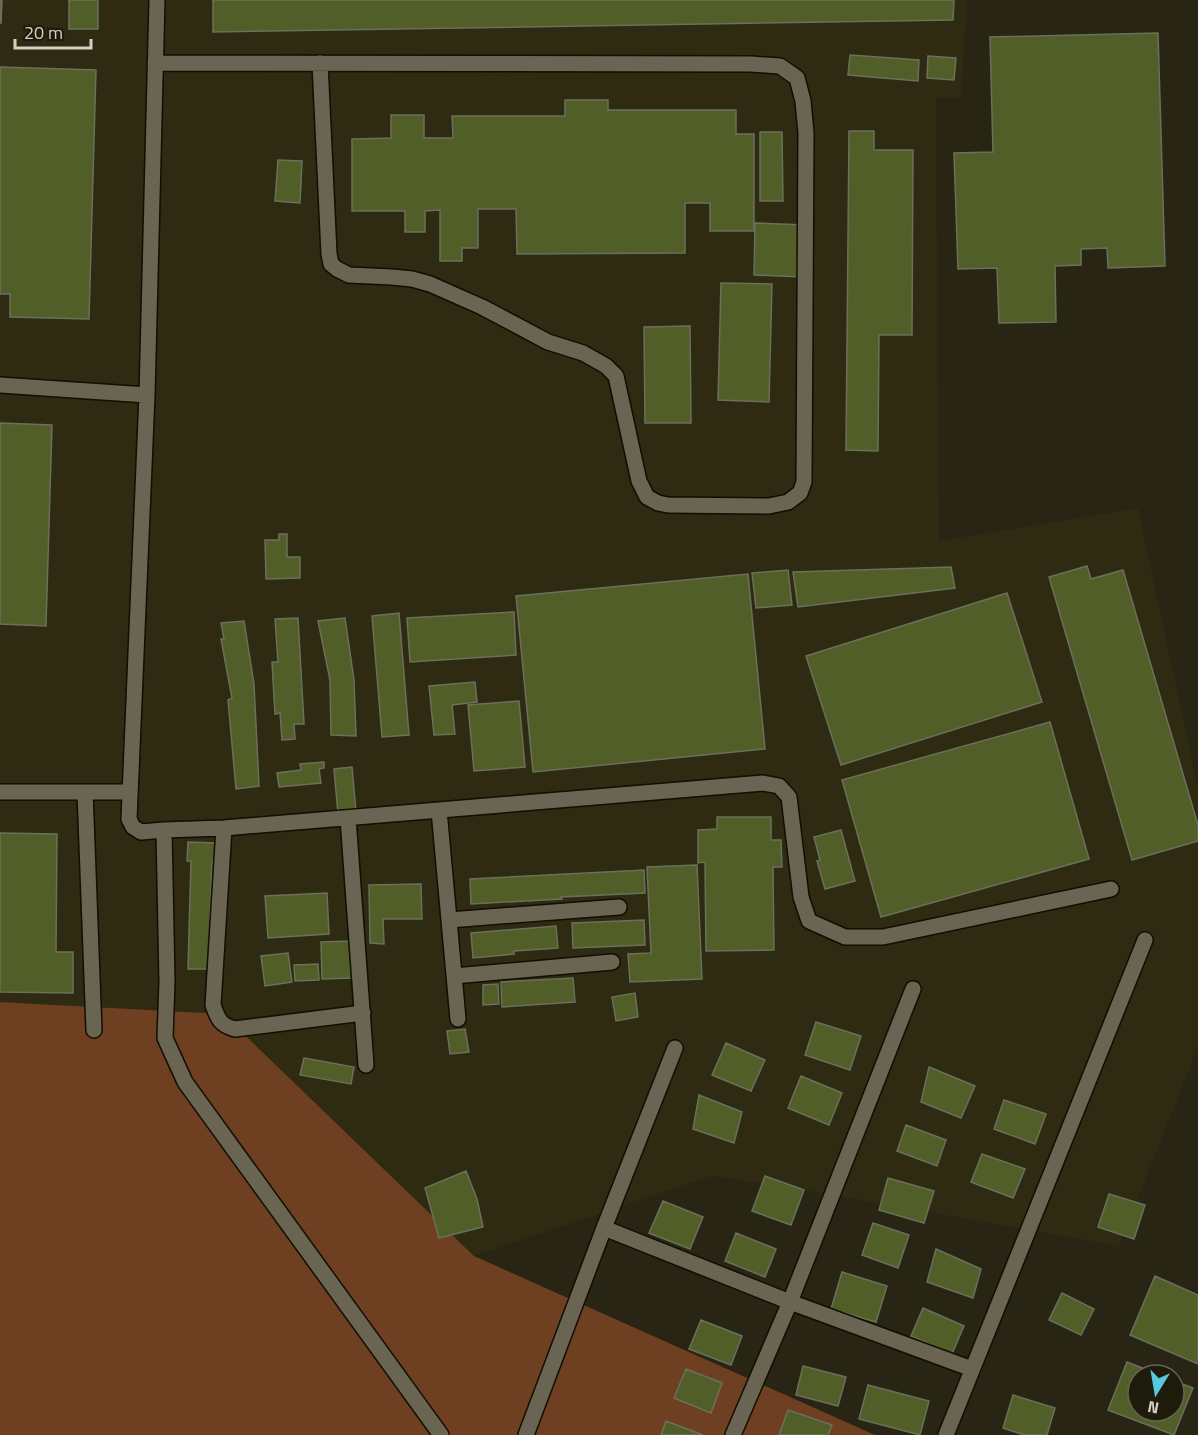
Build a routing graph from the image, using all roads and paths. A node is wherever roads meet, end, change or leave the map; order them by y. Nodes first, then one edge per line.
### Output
1 (157, 0) edge
2 (155, 63) junction
3 (320, 63) junction
4 (0, 385) edge
5 (147, 395) junction
6 (0, 792) edge
7 (86, 792) junction
8 (130, 792) junction
9 (439, 810) junction
10 (348, 818) junction
11 (224, 828) junction
12 (164, 830) junction
13 (1111, 889) dead end
14 (619, 907) dead end
15 (449, 920) junction
16 (1145, 940) dead end
17 (612, 962) dead end
18 (454, 976) junction
19 (913, 989) dead end
20 (363, 1013) junction
21 (458, 1019) dead end
22 (94, 1030) dead end
23 (675, 1048) dead end
24 (366, 1065) dead end
25 (604, 1228) junction
26 (790, 1302) junction
27 (972, 1370) junction
28 (441, 1435) edge
29 (526, 1435) edge
30 (733, 1435) edge
31 (946, 1435) edge

1 - 2 street
2 - 3 street
2 - 5 street
3 - 3 street
4 - 5 street
5 - 8 street
6 - 7 street
7 - 8 street
7 - 22 street
8 - 12 street
9 - 10 street
9 - 13 street
9 - 15 street
10 - 11 street
10 - 20 street
11 - 12 street
11 - 20 street
12 - 28 street
14 - 15 street
15 - 18 street
16 - 27 street
17 - 18 street
18 - 21 street
19 - 26 street
20 - 24 street
23 - 25 street
25 - 26 street
25 - 29 street
26 - 27 street
26 - 30 street
27 - 31 street

